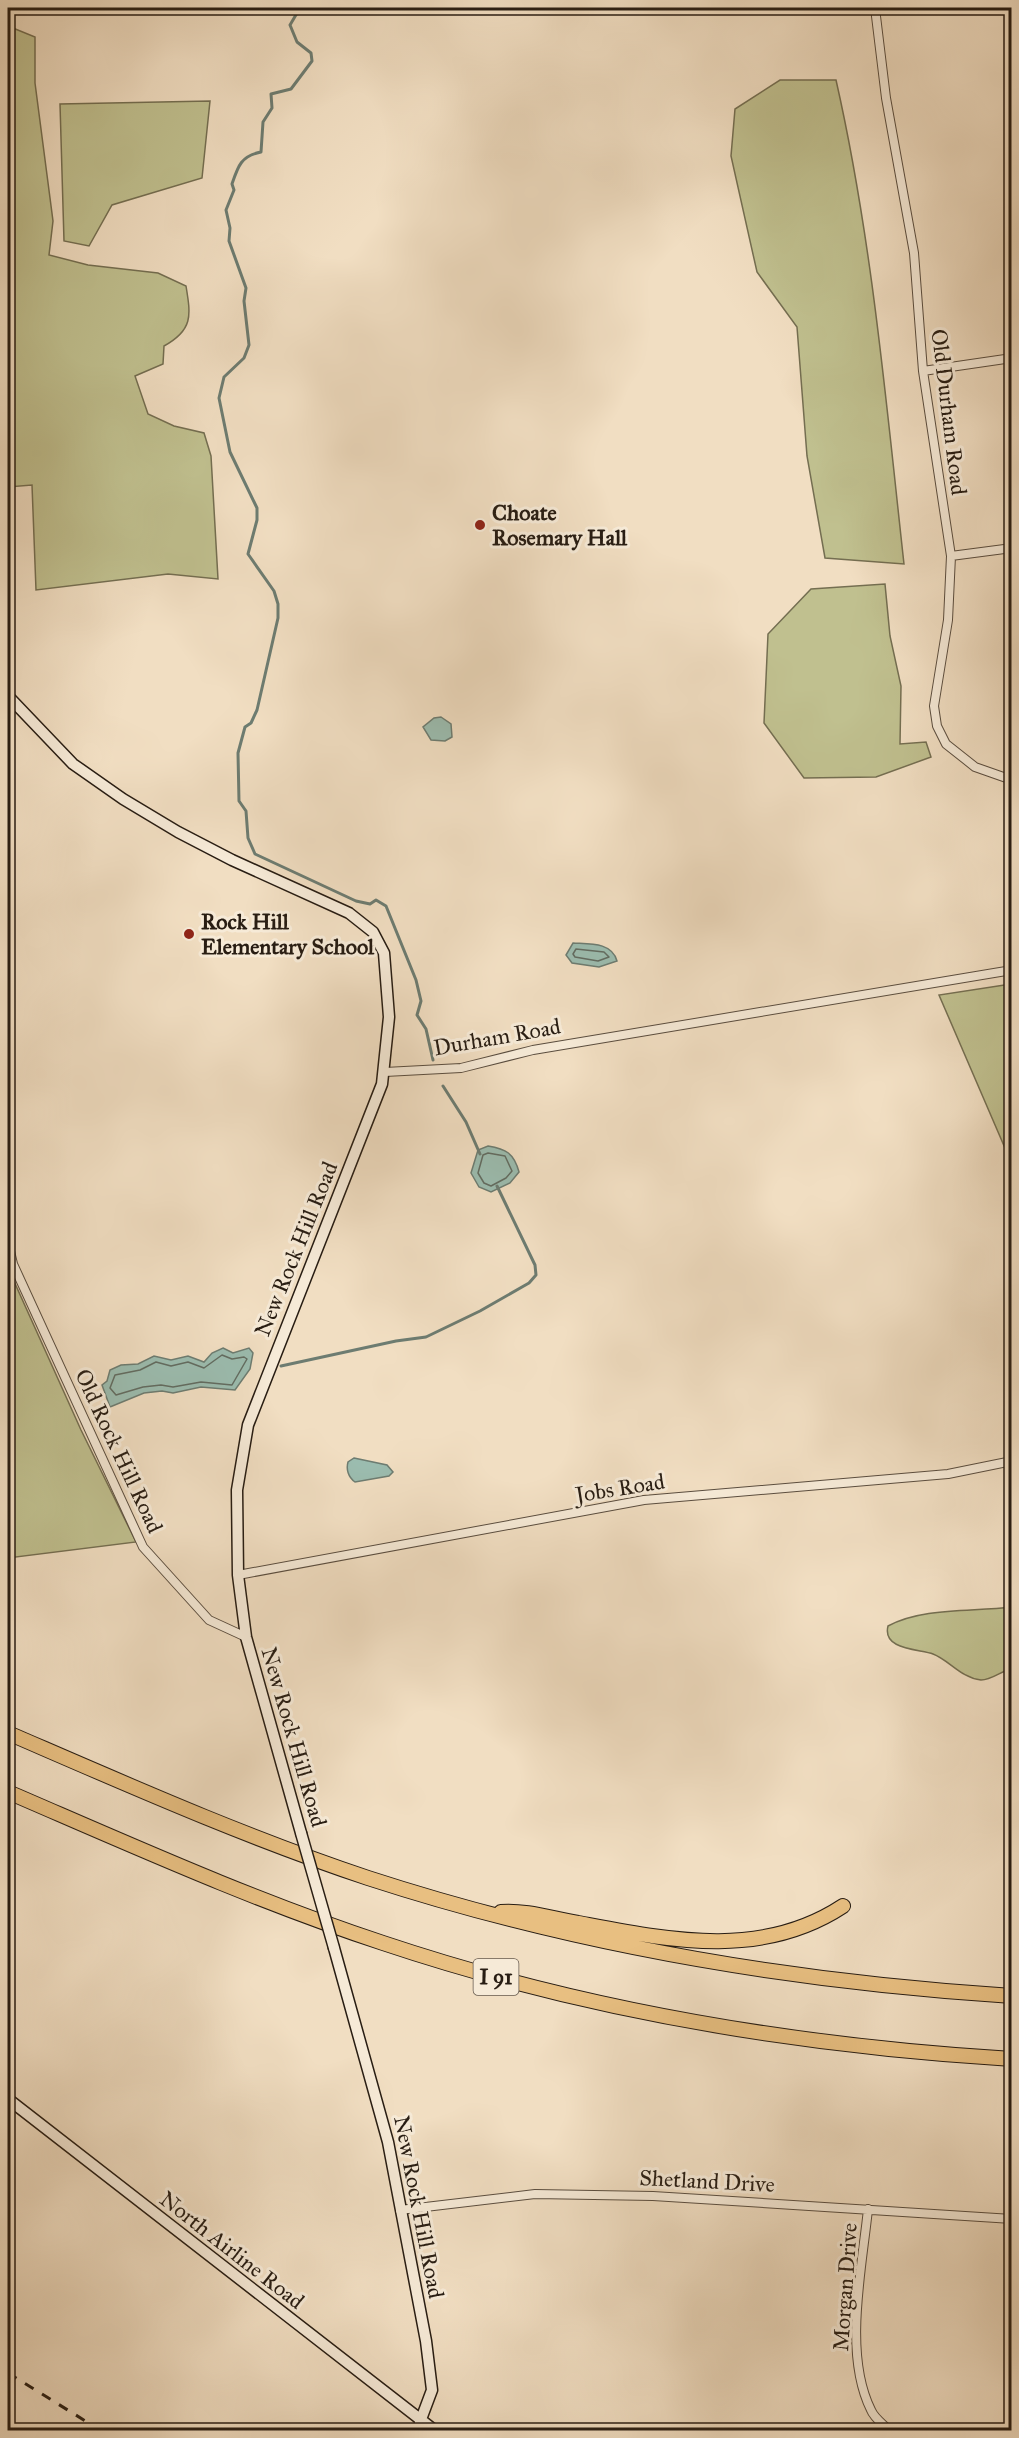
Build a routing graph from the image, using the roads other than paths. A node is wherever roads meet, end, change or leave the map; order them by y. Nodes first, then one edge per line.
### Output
1 (875, 8) edge
2 (1011, 358) edge
3 (923, 371) junction
4 (1011, 548) edge
5 (951, 556) junction
6 (8, 696) edge
7 (1011, 780) edge
8 (1011, 970) edge
9 (385, 1072) junction
10 (8, 1243) edge
11 (1011, 1461) edge
12 (238, 1575) junction
13 (246, 1637) junction
14 (8, 1733) edge
15 (8, 1792) edge
16 (843, 1905) dead end
17 (488, 1913) junction
18 (1011, 1996) edge
19 (1011, 2059) edge
20 (8, 2099) edge
21 (868, 2209) junction
22 (400, 2210) junction
23 (1011, 2219) edge
24 (420, 2422) junction
25 (434, 2430) edge
26 (889, 2430) edge

1 - 3 street, Old Durham Road
2 - 3 street
3 - 5 street, Old Durham Road
4 - 5 street
5 - 7 street, Old Durham Road
6 - 9 main road
8 - 9 street, Durham Road
9 - 12 main road, New Rock Hill Road
10 - 13 street, Old Rock Hill Road
11 - 12 street, Jobs Road
12 - 13 main road, New Rock Hill Road
13 - 22 main road, New Rock Hill Road, bridge
14 - 17 highway
15 - 19 highway, I 91
16 - 17 highway
17 - 18 highway
20 - 24 main road, North Airline Road
21 - 22 street, Shetland Drive
21 - 23 street, Shetland Drive
21 - 26 street, Morgan Drive
22 - 24 main road, New Rock Hill Road
24 - 25 main road, North Airline Road

